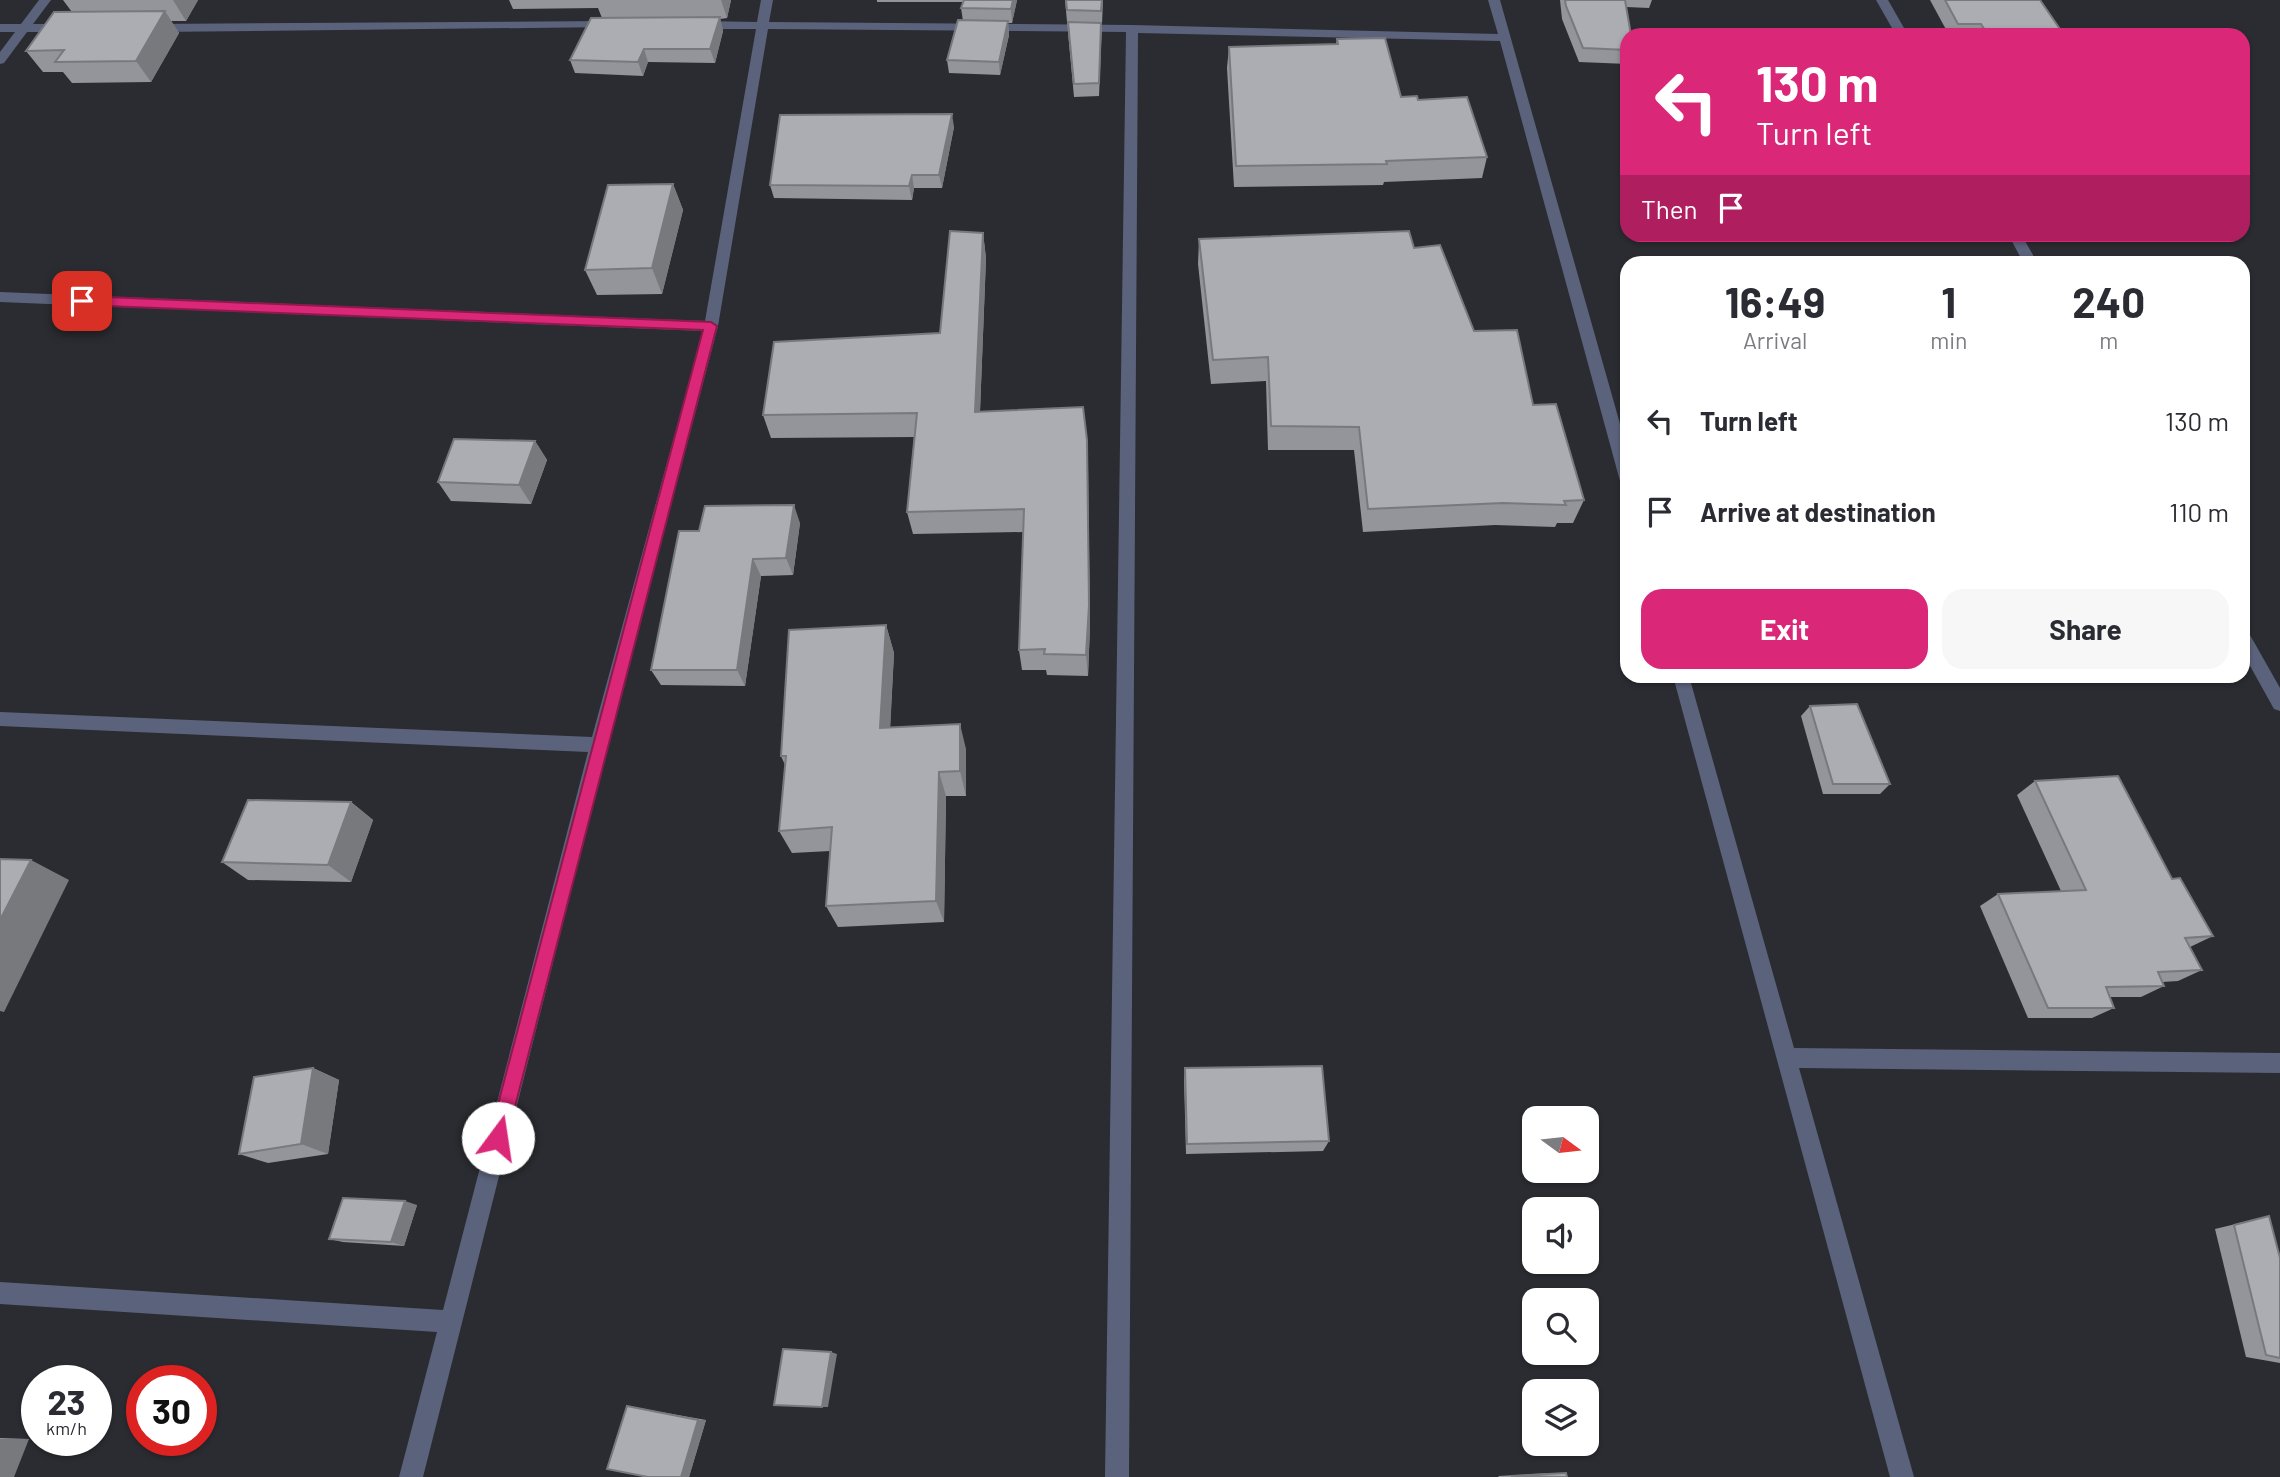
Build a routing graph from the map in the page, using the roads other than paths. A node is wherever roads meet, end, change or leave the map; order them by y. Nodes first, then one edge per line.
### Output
1 (45, 0) edge
2 (767, 0) edge
3 (1494, 0) edge
4 (1882, 0) edge
5 (762, 24) junction
6 (622, 25) edge
7 (692, 25) edge
8 (0, 28) edge
9 (25, 28) junction
10 (80, 28) edge
11 (136, 28) edge
12 (1898, 28) edge
13 (1132, 29) junction
14 (1504, 38) junction
15 (0, 60) edge
16 (0, 297) edge
17 (711, 326) junction
18 (1620, 452) edge
19 (2250, 651) edge
20 (1683, 683) edge
21 (2280, 704) edge
22 (0, 719) edge
23 (599, 745) junction
24 (1785, 1058) junction
25 (2280, 1063) edge
26 (0, 1293) edge
27 (451, 1322) junction
28 (411, 1477) edge
29 (1117, 1477) edge
30 (1902, 1477) edge

1 - 9 street
2 - 5 street
3 - 14 street
4 - 12 street
5 - 7 street
5 - 13 street
5 - 17 street
6 - 11 street
8 - 9 street
9 - 10 street
9 - 15 street
13 - 14 street
13 - 29 street
14 - 18 street
16 - 17 street
17 - 23 street
19 - 21 street
20 - 24 street
22 - 23 street
23 - 27 street
24 - 25 street
24 - 30 street
26 - 27 street
27 - 28 street

